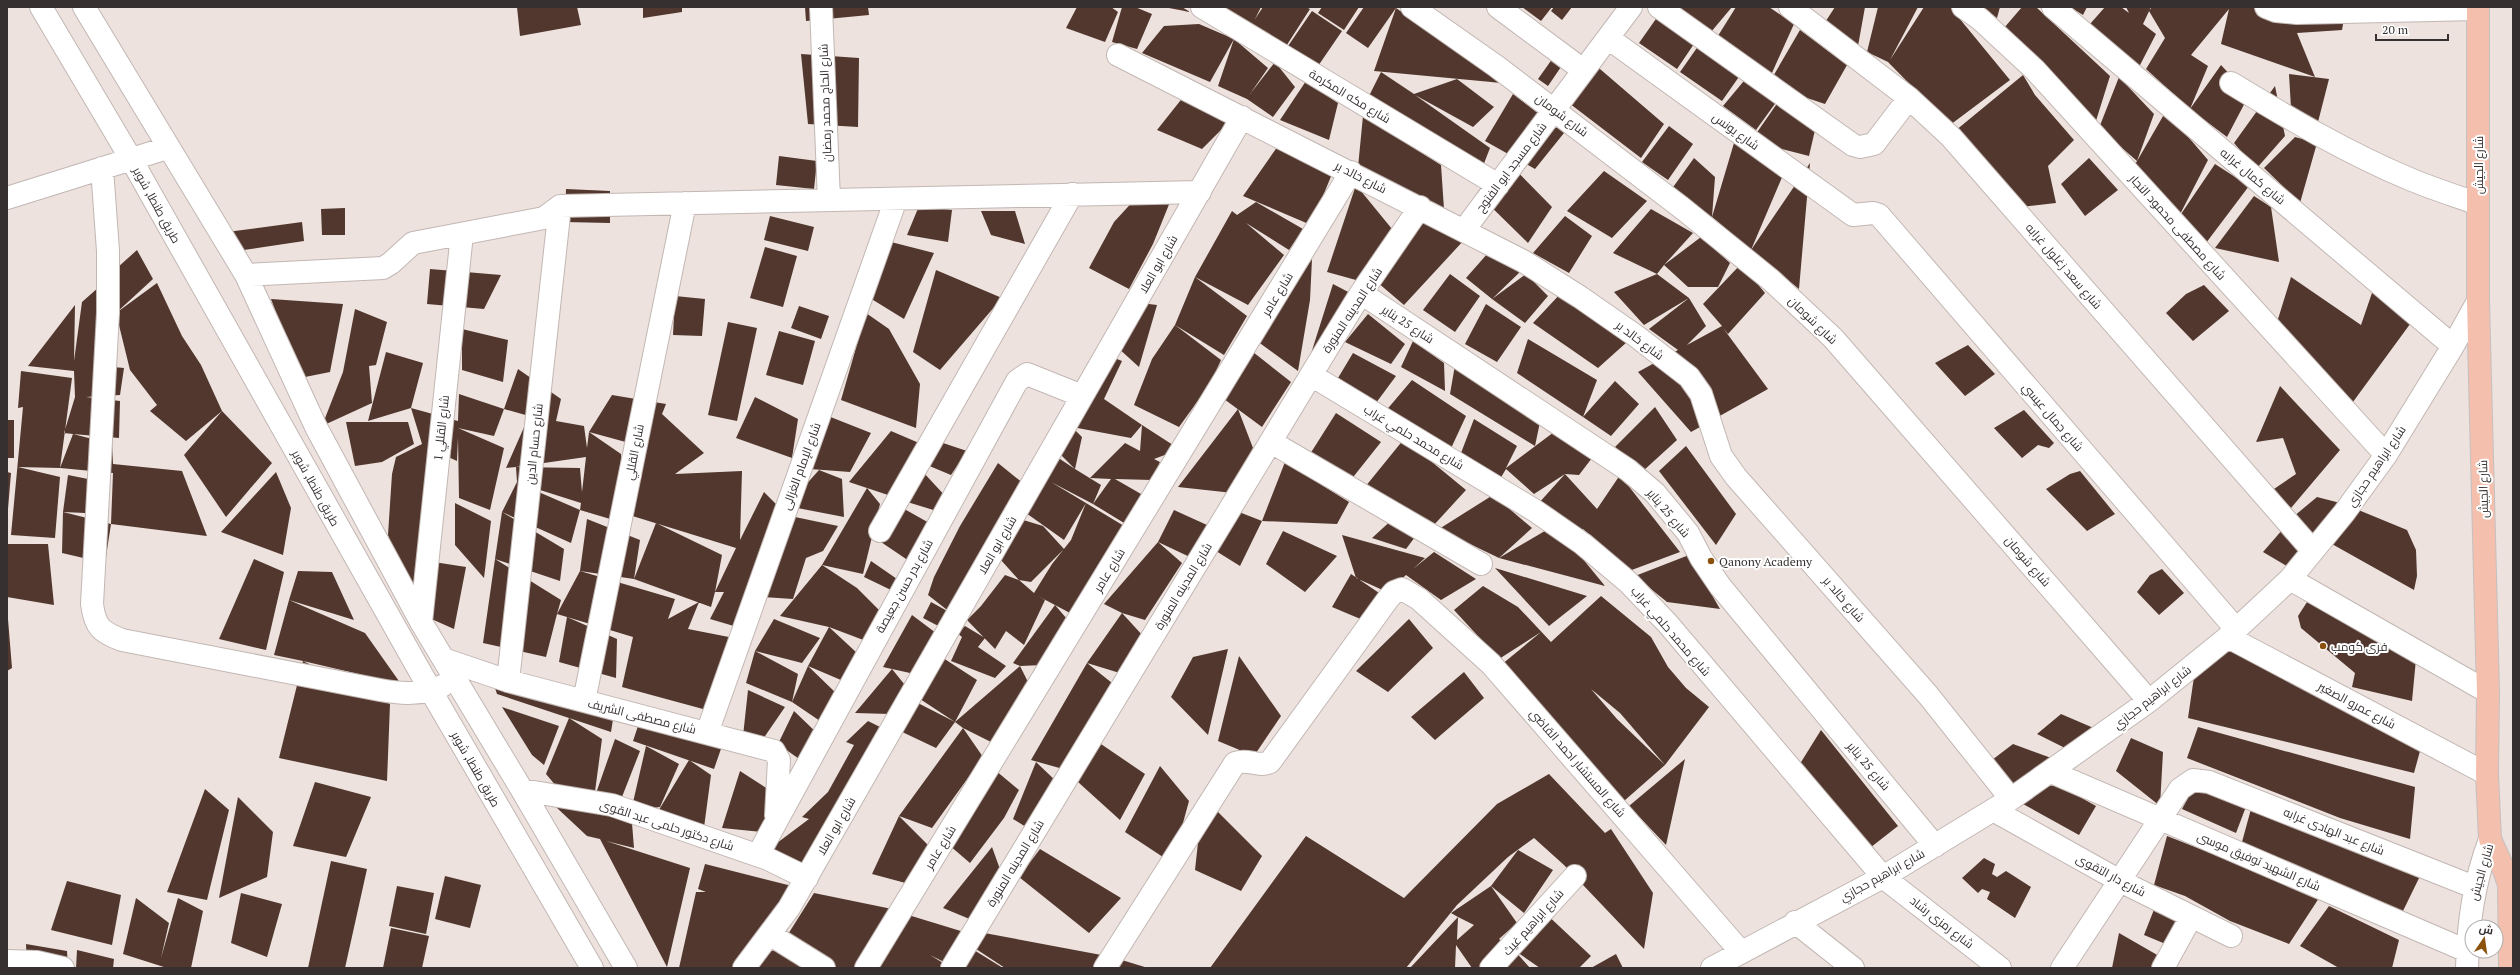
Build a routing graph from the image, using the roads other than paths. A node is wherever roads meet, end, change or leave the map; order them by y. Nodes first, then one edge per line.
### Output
1 (41, 7) edge
2 (84, 7) edge
3 (821, 7) edge
4 (1202, 7) edge
5 (1412, 7) edge
6 (1498, 7) edge
7 (1631, 7) edge
8 (1659, 7) edge
9 (1790, 7) edge
10 (1963, 7) edge
11 (2053, 7) edge
12 (2266, 7) edge
13 (2478, 8) edge
14 (1608, 38) junction
15 (1118, 55) dead end
16 (1584, 70) junction
17 (2231, 84) dead end
18 (1909, 98) junction
19 (1554, 109) junction
20 (1242, 117) junction
21 (167, 148) junction
22 (131, 159) junction
23 (102, 168) junction
24 (1351, 172) junction
25 (1498, 185) junction
26 (1200, 192) junction
27 (1072, 194) junction
28 (7, 198) edge
29 (896, 199) junction
30 (829, 200) junction
31 (685, 203) junction
32 (2478, 204) junction
33 (560, 206) junction
34 (1420, 207) junction
35 (1866, 214) joint
36 (1464, 230) junction
37 (462, 234) junction
38 (246, 275) junction
39 (1362, 293) junction
40 (2478, 301) junction
41 (2453, 346) junction
42 (1311, 375) junction
43 (1082, 396) junction
44 (1271, 442) junction
45 (2386, 455) junction
46 (880, 531) dead end
47 (2312, 551) junction
48 (1481, 564) dead end
49 (2290, 579) junction
50 (421, 622) junction
51 (2232, 633) junction
52 (443, 659) junction
53 (455, 680) junction
54 (508, 681) junction
55 (431, 691) junction
56 (2488, 692) junction
57 (584, 701) junction
58 (2149, 701) junction
59 (707, 733) junction
60 (2051, 772) junction
61 (2487, 774) junction
62 (522, 790) junction
63 (2002, 804) junction
64 (2160, 819) junction
65 (776, 820) junction
66 (2490, 839) junction
67 (1935, 846) junction
68 (758, 855) junction
69 (1575, 876) dead end
70 (1883, 877) junction
71 (806, 878) junction
72 (2120, 881) junction
73 (2474, 887) junction
74 (2191, 917) junction
75 (1795, 922) junction
76 (771, 935) junction
77 (2231, 936) dead end
78 (1741, 952) junction
79 (2467, 960) edge
80 (7, 961) edge
81 (63, 968) edge
82 (592, 968) edge
83 (626, 968) edge
84 (744, 968) edge
85 (824, 968) edge
86 (866, 968) edge
87 (952, 968) edge
88 (1105, 968) edge
89 (1491, 968) edge
90 (1712, 968) edge
91 (1853, 968) edge
92 (2000, 968) edge
93 (2062, 968) edge
94 (2164, 968) edge
95 (2510, 968) edge

1 - 22 street, طريق طنطا, شوبر
2 - 21 street
3 - 30 street, شارع الحاج محمد رمضان
4 - 25 street, شارع مكه المكرمة
5 - 19 street, شارع شومان
6 - 16 street
7 - 14 street, شارع مسجد ابو الفتوح
8 - 18 street
9 - 18 street, شارع سعد زغلول غرابه
10 - 45 street, شارع مصطفى محمود النجار
11 - 41 street, شارع كمال غرابه
12 - 13 street
13 - 32 main road, شارع الجيش
14 - 16 street, شارع مسجد ابو الفتوح
14 - 35 street, شارع يونس
15 - 20 street, شارع خالد بر
16 - 19 street, شارع مسجد ابو الفتوح
17 - 32 street
18 - 47 street, شارع سعد زغلول غرابه
19 - 25 street, شارع مسجد ابو الفتوح
19 - 58 street, شارع شومان
20 - 24 street, شارع خالد بر
20 - 26 street, شارع ابو العلا
21 - 22 street
21 - 38 street
22 - 23 street
22 - 55 street, طريق طنطا, شوبر
23 - 28 street
23 - 55 street
24 - 34 street, شارع خالد بر
24 - 86 street, شارع عامر
25 - 36 street, شارع مسجد ابو الفتوح
26 - 27 street
26 - 43 street, شارع ابو العلا
27 - 29 street
27 - 46 street
29 - 30 street
29 - 59 street, شارع الإمام الغزالى
30 - 31 street
31 - 33 street
31 - 57 street, شارع القللي
32 - 40 main road, شارع الجيش
33 - 37 street
33 - 54 street, شارع حسام الدين
34 - 36 street, شارع خالد بر
34 - 39 street, شارع المدينه المنورة
35 - 51 street, شارع جمال عيسي
36 - 63 street, شارع خالد بر
37 - 38 street
37 - 50 street, شارع القللي 1
38 - 50 street
39 - 42 street, شارع المدينه المنورة
39 - 67 street, شارع 25 يناير
40 - 41 street, شارع ابراهيم حجازي
40 - 56 main road, شارع الجيش
41 - 45 street, شارع ابراهيم حجازي
42 - 44 street, شارع المدينه المنورة
42 - 70 street, شارع محمد حلمي غراب
43 - 65 street, شارع بدر حسن جعيصة
43 - 71 street, شارع ابو العلا
44 - 48 street
44 - 87 street, شارع المدينه المنورة
45 - 47 street, شارع ابراهيم حجازي
47 - 49 street, شارع ابراهيم حجازي
49 - 51 street, شارع ابراهيم حجازي
49 - 56 street
50 - 52 street
51 - 58 street, شارع ابراهيم حجازي
51 - 61 street, شارع عمرو الصغير
52 - 53 street
52 - 54 street, شارع مصطفى الشريف
53 - 55 street
53 - 62 street
54 - 57 street, شارع مصطفى الشريف
55 - 82 street, طريق طنطا, شوبر
56 - 61 main road, شارع الجيش
57 - 59 street, شارع مصطفى الشريف
58 - 60 street, شارع ابراهيم حجازي
59 - 65 street, شارع مصطفى الشريف
60 - 63 street, شارع ابراهيم حجازي
60 - 64 street, شارع الشهيد توفيق موسى
61 - 66 main road, شارع الجيش
62 - 68 street, شارع دكتور حلمى عبد القوى
62 - 83 street
63 - 67 street, شارع ابراهيم حجازي
63 - 72 street, شارع دار التقوى
64 - 72 street
64 - 73 street, شارع عبد الهادى غرابه
64 - 79 street, شارع الشهيد توفيق موسى
65 - 68 street, شارع بدر حسن جعيصة
66 - 73 street, شارع الجيش
66 - 95 main road
67 - 70 street, شارع ابراهيم حجازي
68 - 71 street, شارع دكتور حلمى عبد القوى
69 - 89 street, شارع ابراهيم غيث
70 - 75 street, شارع ابراهيم حجازي
70 - 92 street, شارع رمزى رشاد
71 - 76 street, شارع ابو العلا
72 - 74 street, شارع دار التقوى
72 - 93 street
73 - 79 street, شارع الجيش
74 - 77 street, شارع دار التقوى
74 - 94 street
75 - 78 street, شارع ابراهيم حجازي
75 - 91 street
76 - 84 street, شارع ابو العلا
76 - 85 street
78 - 88 street, شارع المستشار احمد القاضي
78 - 90 street, شارع ابراهيم حجازي
80 - 81 street

